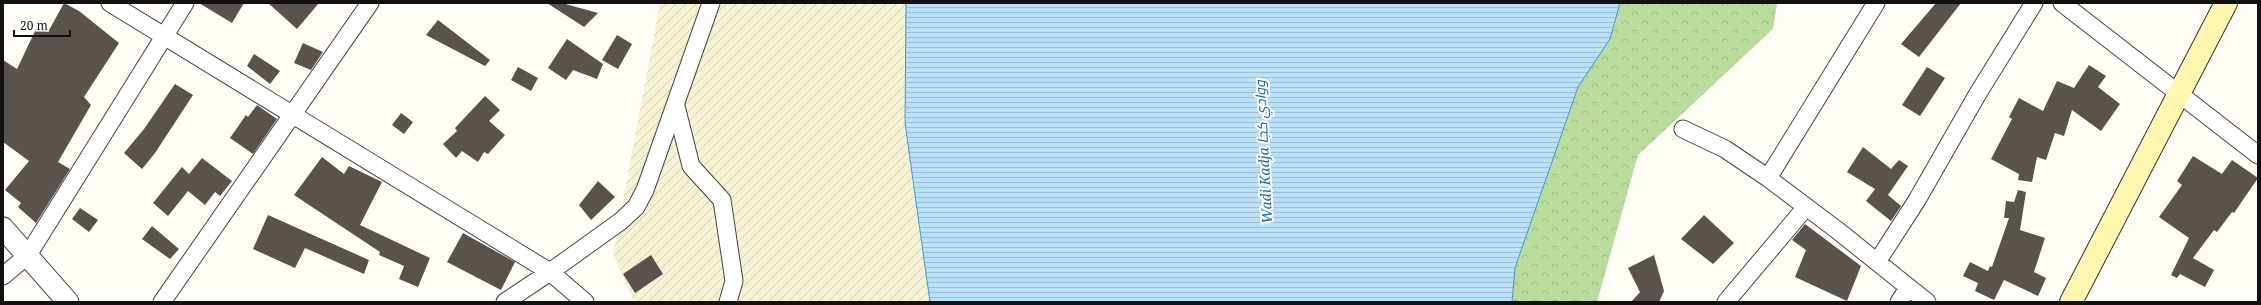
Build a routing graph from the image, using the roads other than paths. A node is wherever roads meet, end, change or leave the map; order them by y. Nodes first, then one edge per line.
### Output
1 (110, 3) edge
2 (185, 3) edge
3 (370, 3) edge
4 (710, 3) edge
5 (1876, 3) edge
6 (2034, 3) edge
7 (2062, 3) edge
8 (2226, 3) edge
9 (165, 36) junction
10 (2179, 92) junction
11 (676, 106) junction
12 (293, 114) junction
13 (1683, 129) dead end
14 (2258, 155) edge
15 (1768, 178) junction
16 (1806, 207) junction
17 (3, 228) edge
18 (28, 255) junction
19 (1877, 262) junction
20 (550, 272) junction
21 (3, 276) edge
22 (1908, 288) junction
23 (68, 302) edge
24 (162, 302) edge
25 (505, 302) edge
26 (585, 302) edge
27 (728, 302) edge
28 (1726, 302) edge
29 (1899, 302) edge
30 (1927, 302) edge
31 (2070, 302) edge

1 - 9 street
2 - 9 street
3 - 12 street
4 - 11 street
5 - 15 street
6 - 19 street
7 - 10 street
8 - 10 main road
9 - 12 street
9 - 18 street
10 - 14 street
10 - 31 main road
11 - 20 street
11 - 27 street
12 - 20 street
12 - 24 street
13 - 15 street
15 - 16 street
16 - 19 street
16 - 28 street
17 - 18 street
18 - 21 street
18 - 23 street
19 - 22 street
20 - 25 street
20 - 26 street
22 - 29 street
22 - 30 street

